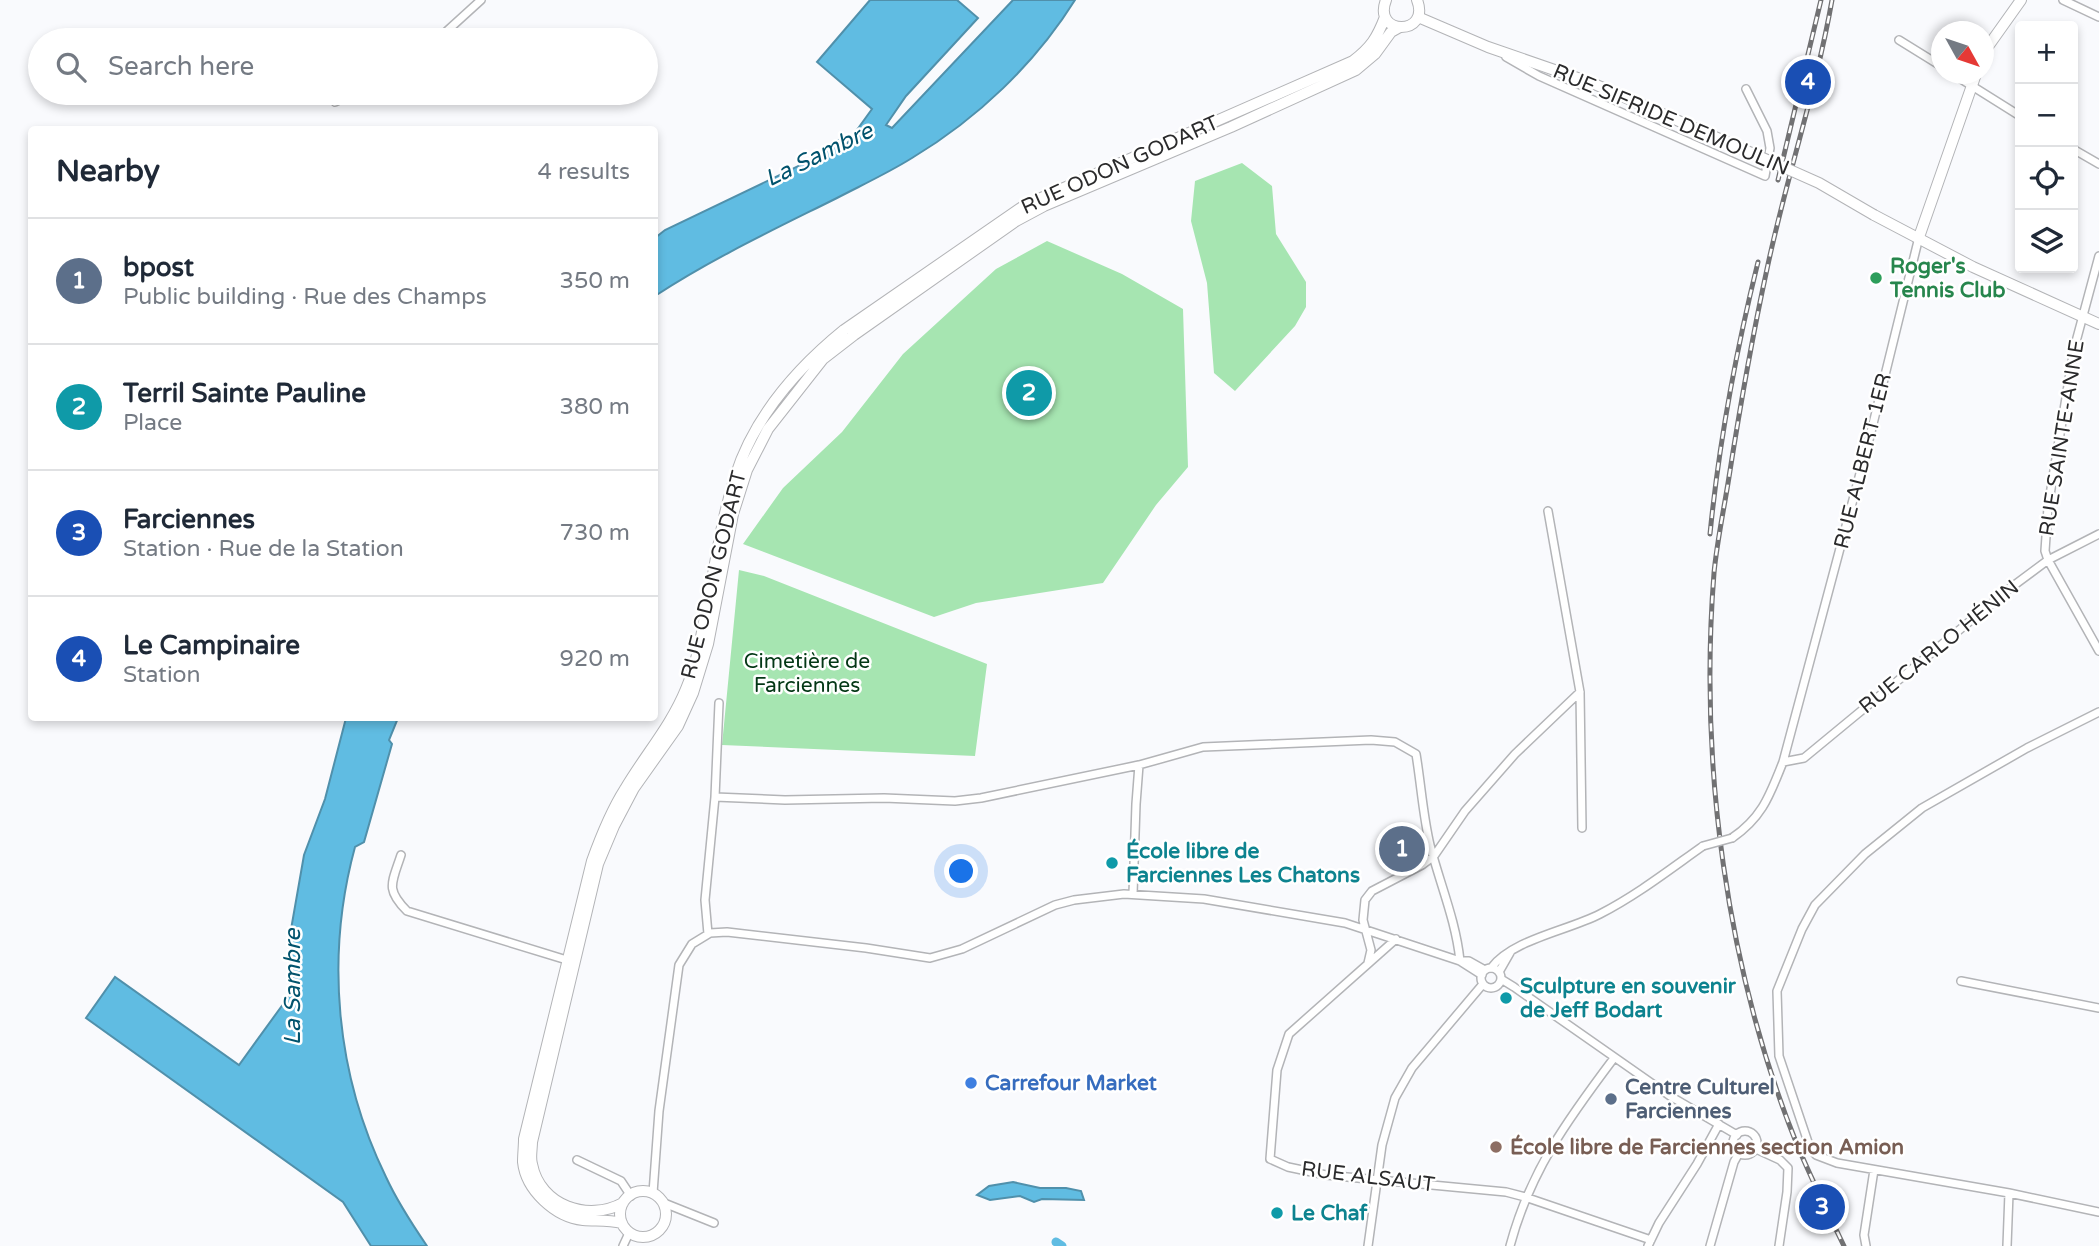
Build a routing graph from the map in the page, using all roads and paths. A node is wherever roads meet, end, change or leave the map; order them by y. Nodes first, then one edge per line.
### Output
1 (481, 0) edge
2 (1417, 0) edge
3 (2021, 0) edge
4 (2063, 0) edge
5 (1382, 1) edge
6 (1385, 17) junction
7 (1418, 17) junction
8 (2099, 17) edge
9 (1400, 27) junction
10 (450, 28) edge
11 (1994, 39) edge
12 (1899, 40) dead end
13 (1488, 47) junction
14 (1931, 60) edge
15 (1972, 85) joint
16 (1746, 89) dead end
17 (2015, 113) edge
18 (2078, 152) edge
19 (2099, 164) edge
20 (1919, 237) junction
21 (2099, 256) edge
22 (2083, 316) junction
23 (2099, 324) edge
24 (1548, 511) dead end
25 (2099, 534) edge
26 (2048, 560) junction
27 (2099, 651) edge
28 (1580, 692) junction
29 (719, 704) dead end
30 (2099, 712) edge
31 (1783, 762) junction
32 (1139, 765) junction
33 (715, 797) junction
34 (1582, 828) dead end
35 (401, 855) dead end
36 (1434, 856) junction
37 (1133, 894) junction
38 (1365, 929) junction
39 (708, 934) junction
40 (1396, 939) junction
41 (1514, 948) junction
42 (571, 961) junction
43 (1460, 961) junction
44 (1367, 964) junction
45 (1486, 971) junction
46 (1500, 976) junction
47 (1961, 981) dead end
48 (1483, 984) junction
49 (2099, 1008) edge
50 (1614, 1058) junction
51 (1719, 1124) junction
52 (1737, 1135) junction
53 (1756, 1149) junction
54 (1739, 1153) junction
55 (577, 1160) dead end
56 (1874, 1170) junction
57 (1378, 1179) junction
58 (653, 1193) junction
59 (2009, 1194) junction
60 (1525, 1197) junction
61 (627, 1199) junction
62 (664, 1203) junction
63 (2099, 1212) edge
64 (622, 1223) junction
65 (714, 1223) dead end
66 (629, 1233) junction
67 (650, 1241) edge
68 (1650, 1243) edge
69 (623, 1246) edge
70 (1368, 1246) edge
71 (1510, 1246) edge
72 (1710, 1246) edge
73 (1779, 1246) edge
74 (1866, 1246) edge
75 (2007, 1246) edge

1 - 10 street
2 - 7 main road
3 - 11 main road
4 - 8 street
5 - 6 main road
6 - 9 main road
6 - 42 main road, RUE ODON GODART
7 - 9 main road
7 - 13 main road, RUE SIFRIDE DEMOULIN
9 - 42 main road, RUE ODON GODART
12 - 14 street
13 - 16 street
13 - 20 main road, RUE SIFRIDE DEMOULIN, bridge
15 - 17 street
15 - 20 main road, RUE ALBERT 1ER
18 - 19 street
20 - 22 main road, RUE SIFRIDE DEMOULIN
20 - 31 street, RUE ALBERT 1ER
21 - 22 street, RUE SAINTE-ANNE
22 - 23 main road, RUE SIFRIDE DEMOULIN
22 - 26 street, RUE SAINTE-ANNE
24 - 28 street
25 - 26 street, RUE CARLO HÉNIN
26 - 27 street, RUE SAINTE-ANNE
26 - 31 street, RUE CARLO HÉNIN
28 - 34 street
28 - 36 street
29 - 33 street
30 - 56 street
31 - 41 street, RUE ALBERT 1ER, bridge
32 - 33 street
32 - 36 street
32 - 37 street
33 - 39 street
35 - 42 street
36 - 38 street
36 - 43 street
37 - 38 street
37 - 39 street
38 - 40 street
38 - 44 street
39 - 58 street
40 - 43 street
40 - 44 street, RUE ALSAUT
41 - 45 street
41 - 46 street
42 - 61 main road, RUE ODON GODART
42 - 64 main road, RUE ODON GODART
43 - 45 street
44 - 57 street, RUE ALSAUT
45 - 46 street
45 - 48 street
46 - 48 street
46 - 50 street
47 - 49 street
48 - 57 street
50 - 51 street
50 - 60 street
51 - 52 street
51 - 68 street
52 - 53 street
52 - 54 street
53 - 54 street
53 - 73 street
54 - 72 street
55 - 61 street
56 - 59 street
56 - 74 street
57 - 60 street, RUE ALSAUT
57 - 70 street
58 - 61 main road
58 - 62 main road
59 - 63 street
59 - 75 street
60 - 68 street, RUE ALSAUT
60 - 71 street
61 - 64 main road
62 - 65 street
62 - 67 main road
64 - 66 main road
66 - 67 main road
66 - 69 street

